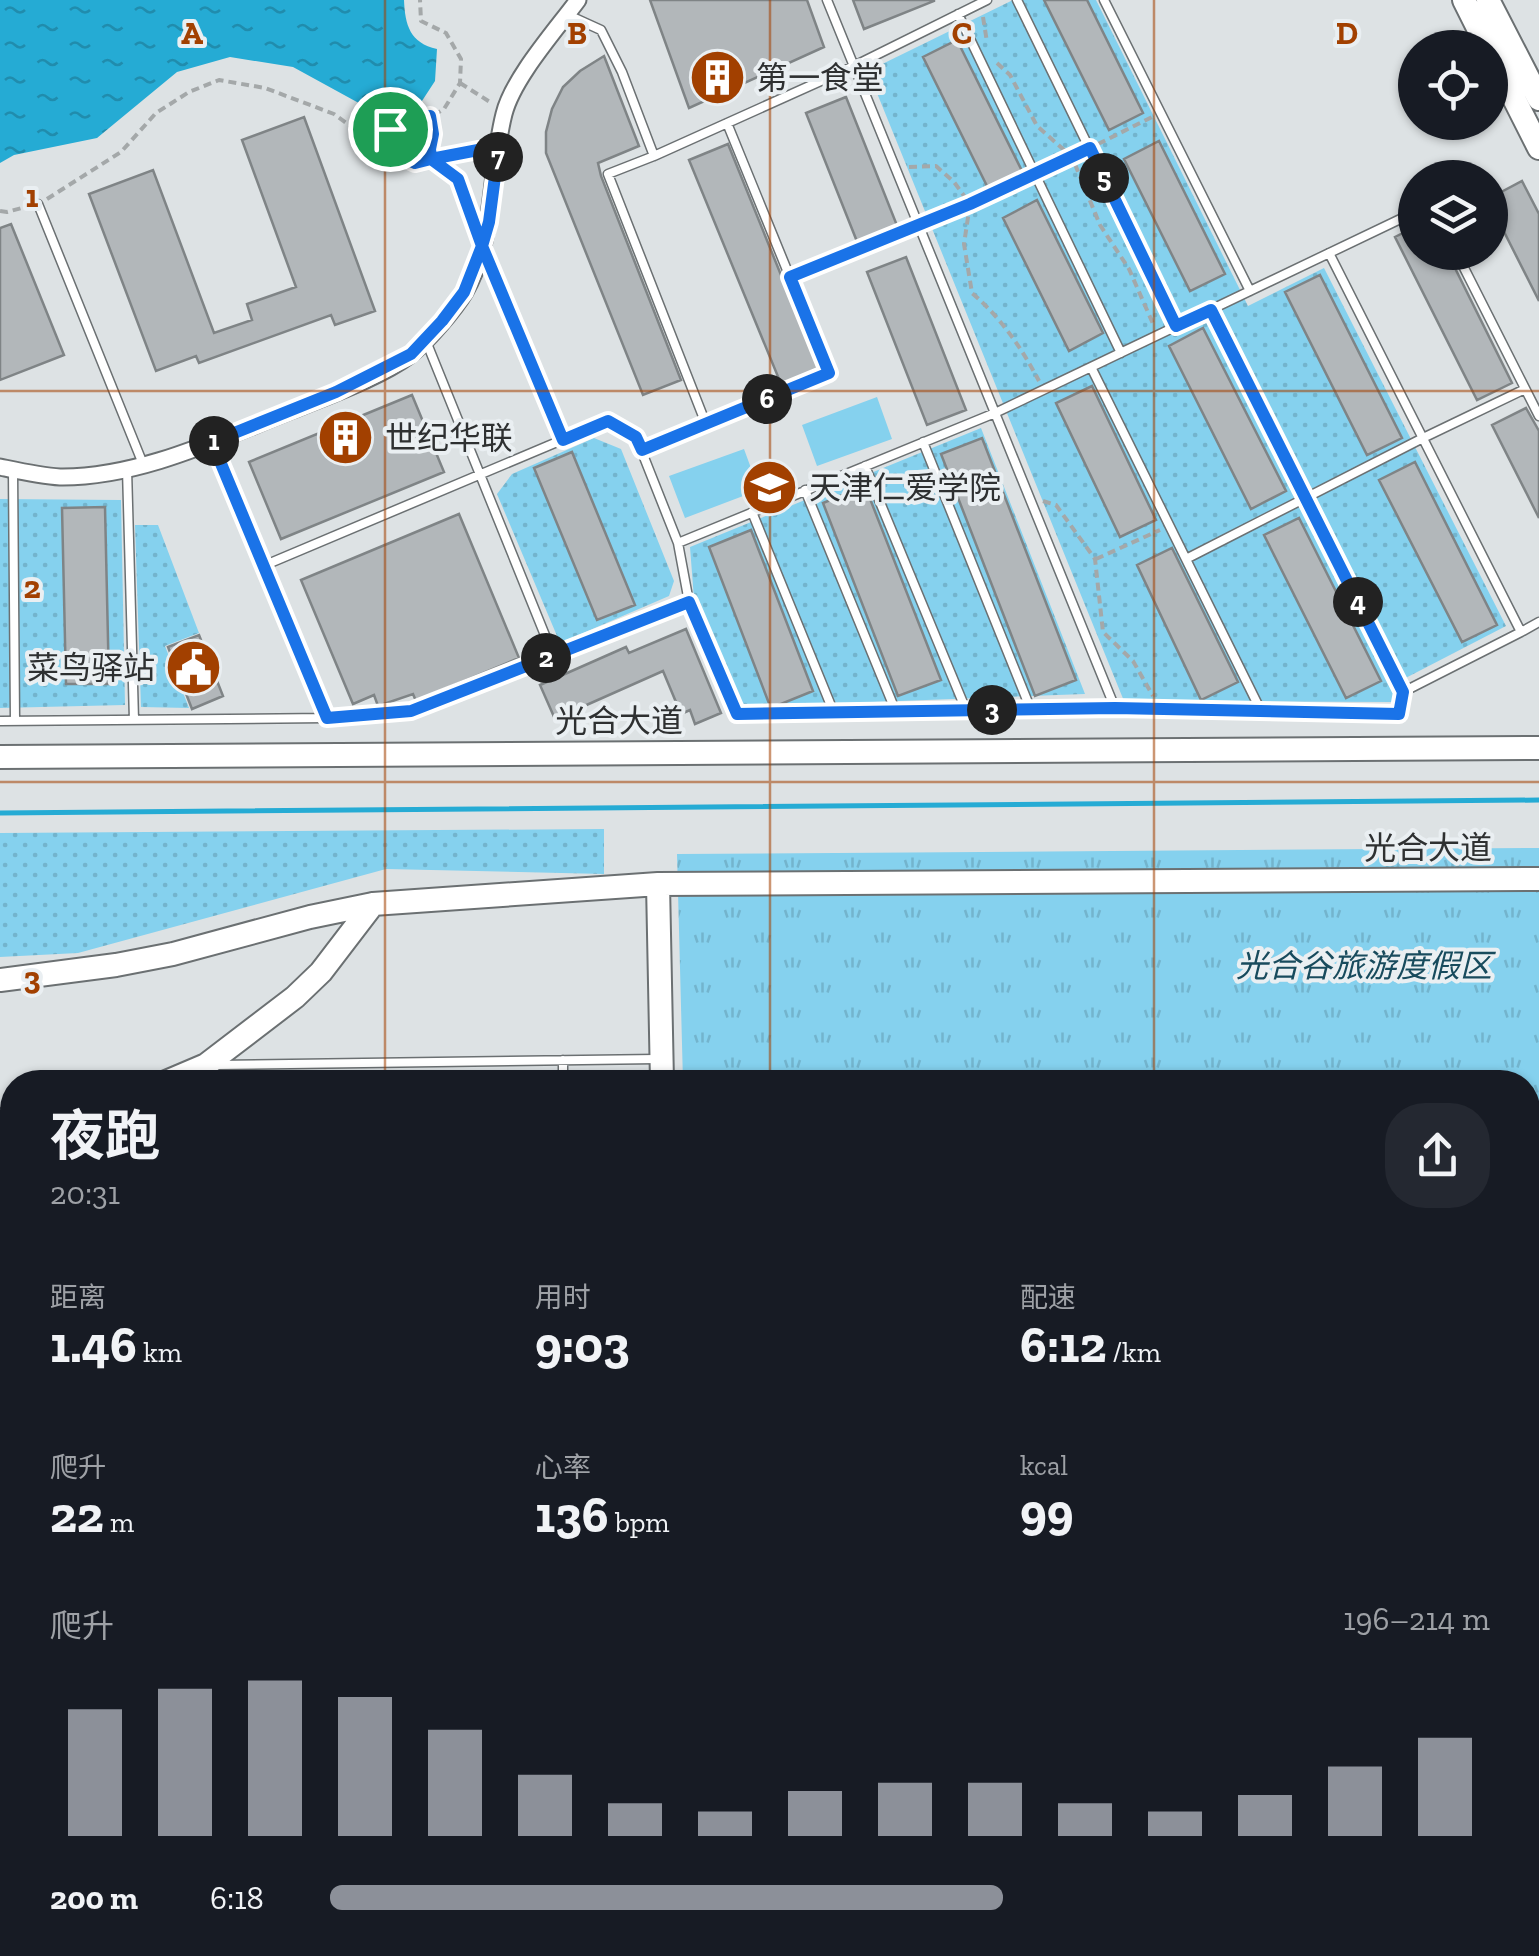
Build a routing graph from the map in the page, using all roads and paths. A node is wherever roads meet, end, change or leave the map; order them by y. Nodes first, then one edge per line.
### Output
1 (420, 0) edge
2 (578, 0) edge
3 (827, 0) edge
4 (1017, 0) edge
5 (1104, 0) edge
6 (1464, 0) edge
7 (1488, 0) edge
8 (984, 2) edge
9 (958, 14) junction
10 (568, 15) junction
11 (1479, 30) edge
12 (854, 66) junction
13 (460, 84) junction
14 (1508, 87) edge
15 (1539, 99) edge
16 (504, 112) junction
17 (1161, 113) junction
18 (430, 116) junction
19 (727, 123) junction
20 (378, 146) junction
21 (499, 146) junction
22 (1090, 148) junction
23 (1539, 148) edge
24 (654, 156) junction
25 (1072, 157) junction
26 (431, 159) junction
27 (895, 167) junction
28 (1035, 175) junction
29 (38, 204) junction
30 (970, 204) junction
31 (0, 211) edge
32 (1398, 220) edge
33 (919, 225) junction
34 (482, 246) junction
35 (1329, 253) junction
36 (1465, 270) edge
37 (790, 277) junction
38 (1250, 291) junction
39 (1211, 310) junction
40 (1176, 326) junction
41 (1158, 335) junction
42 (425, 339) junction
43 (1121, 353) junction
44 (1092, 367) junction
45 (1525, 389) junction
46 (1044, 390) junction
47 (995, 413) junction
48 (1539, 416) edge
49 (706, 424) junction
50 (1423, 438) junction
51 (563, 440) junction
52 (212, 442) junction
53 (923, 442) junction
54 (642, 450) junction
55 (135, 466) junction
56 (865, 466) junction
57 (7, 468) edge
58 (480, 475) junction
59 (805, 490) junction
60 (1029, 497) junction
61 (1306, 498) junction
62 (752, 512) junction
63 (1169, 526) junction
64 (678, 542) junction
65 (1186, 558) junction
66 (1095, 559) junction
67 (263, 566) junction
68 (689, 602) junction
69 (1539, 622) edge
70 (1521, 632) junction
71 (553, 655) junction
72 (1403, 692) junction
73 (1115, 708) junction
74 (1160, 709) junction
75 (966, 710) junction
76 (1030, 710) junction
77 (1261, 711) junction
78 (834, 712) junction
79 (896, 712) junction
80 (327, 718) junction
81 (134, 720) junction
82 (0, 721) edge
83 (14, 721) junction
84 (1539, 748) edge
85 (0, 757) edge
86 (1539, 880) edge
87 (658, 884) junction
88 (373, 904) junction
89 (0, 980) edge
90 (661, 1058) junction
91 (563, 1060) junction
92 (206, 1065) junction
93 (194, 1070) edge
94 (563, 1070) edge
95 (662, 1070) edge

1 - 13 path
2 - 10 street
3 - 12 lane
4 - 22 lane
5 - 17 lane
6 - 11 street
7 - 15 street
8 - 9 lane
8 - 25 path
9 - 12 lane
9 - 28 lane
10 - 16 street
10 - 24 lane
12 - 19 lane
12 - 27 lane
13 - 16 path
13 - 18 path
14 - 23 street
16 - 21 street
17 - 22 path
17 - 38 lane
18 - 20 path
18 - 26 path
19 - 24 lane
19 - 37 lane
20 - 26 path
20 - 29 path
21 - 26 path
21 - 34 street
22 - 25 path
22 - 40 lane
24 - 49 lane
25 - 28 path
25 - 41 path
26 - 34 path
27 - 30 path
27 - 33 lane
28 - 30 path
28 - 43 lane
29 - 31 path
29 - 55 lane
30 - 33 path
30 - 46 path
32 - 35 lane
33 - 37 path
33 - 47 lane
34 - 42 street
34 - 51 lane
35 - 38 lane
35 - 50 lane
36 - 45 lane
37 - 49 lane
38 - 39 lane
39 - 40 lane
39 - 61 lane
40 - 41 lane
41 - 43 lane
42 - 52 street
42 - 58 lane
43 - 44 lane
44 - 46 lane
44 - 63 lane
45 - 48 lane
45 - 50 lane
46 - 47 lane
47 - 53 lane
47 - 60 lane
49 - 54 lane
50 - 61 lane
50 - 70 lane
51 - 54 lane
51 - 58 lane
52 - 55 street
52 - 67 lane
53 - 56 lane
53 - 76 lane
54 - 64 lane
55 - 57 street
55 - 81 lane
56 - 59 lane
56 - 75 lane
57 - 83 lane
58 - 67 lane
58 - 71 lane
59 - 62 lane
59 - 79 lane
60 - 66 path
60 - 73 lane
61 - 65 lane
61 - 72 lane
62 - 64 lane
62 - 78 lane
63 - 65 lane
63 - 66 path
64 - 68 lane
65 - 77 lane
66 - 74 path
67 - 80 lane
68 - 71 lane
68 - 78 lane
69 - 70 lane
70 - 72 lane
71 - 80 lane
72 - 77 lane
73 - 74 lane
73 - 76 lane
74 - 77 lane
75 - 76 lane
75 - 79 lane
78 - 79 lane
80 - 81 lane
81 - 83 lane
82 - 83 lane
84 - 85 street, 光合大道
86 - 87 street, 光合大道
87 - 88 street, 光合大道
87 - 90 street
88 - 89 street, 光合大道
88 - 92 street
90 - 91 lane
90 - 95 street
91 - 92 lane
91 - 94 lane
92 - 93 street

